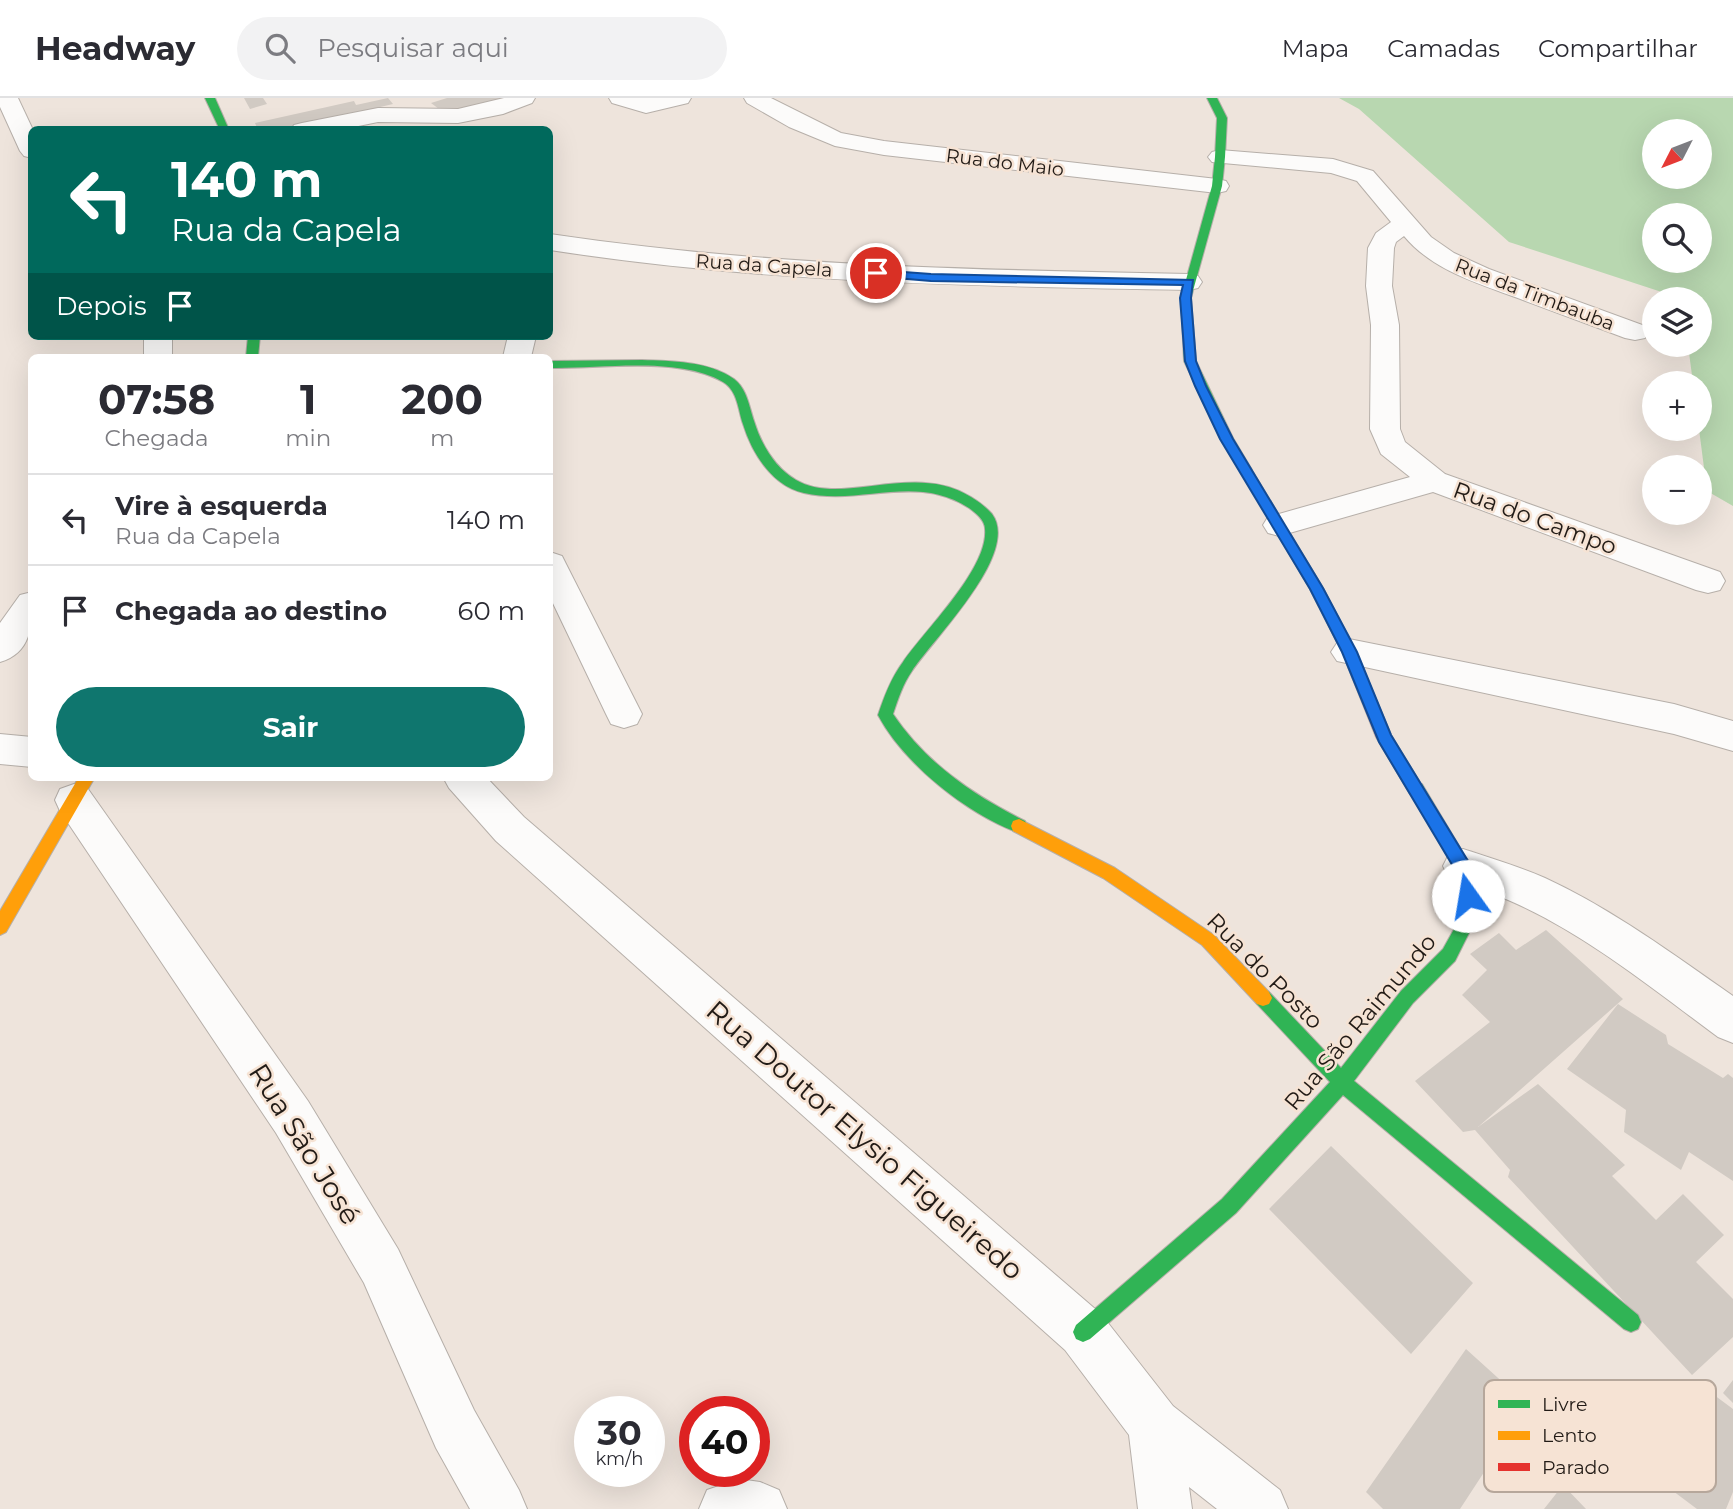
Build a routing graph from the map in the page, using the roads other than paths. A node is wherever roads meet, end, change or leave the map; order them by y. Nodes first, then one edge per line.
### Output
1 (8, 98) edge
2 (210, 98) edge
3 (524, 98) edge
4 (621, 98) edge
5 (680, 98) edge
6 (755, 98) edge
7 (793, 98) edge
8 (1212, 98) edge
9 (0, 101) edge
10 (797, 122) junction
11 (223, 126) edge
12 (322, 126) edge
13 (28, 142) edge
14 (1220, 156) junction
15 (1217, 186) junction
16 (1406, 223) junction
17 (553, 242) edge
18 (1189, 282) junction
19 (1635, 332) dead end
20 (553, 365) edge
21 (1434, 481) junction
22 (1279, 525) junction
23 (553, 570) edge
24 (1708, 581) dead end
25 (28, 610) edge
26 (0, 649) edge
27 (1349, 652) junction
28 (624, 714) dead end
29 (1733, 736) edge
30 (0, 749) edge
31 (28, 752) edge
32 (466, 781) edge
33 (80, 788) edge
34 (1462, 866) junction
35 (0, 927) edge
36 (1733, 1022) edge
37 (1342, 1082) junction
38 (1631, 1322) dead end
39 (1083, 1332) junction
40 (1154, 1425) junction
41 (500, 1509) edge
42 (726, 1509) edge
43 (760, 1509) edge
44 (1165, 1509) edge
45 (1261, 1509) edge

1 - 9 street
1 - 13 street
2 - 11 street
3 - 12 street
4 - 5 street
6 - 10 street, Rua do Maio
7 - 10 street
8 - 14 street, Rua São Raimundo
10 - 15 street, Rua do Maio
14 - 15 street, Rua São Raimundo
14 - 16 street, Rua da Timbauba
15 - 18 street, Rua São Raimundo
16 - 19 street, Rua da Timbauba
16 - 21 street
17 - 18 street, Rua da Capela
18 - 22 street, Rua São Raimundo
20 - 37 street, Rua do Posto
21 - 22 street, Rua do Campo
21 - 24 street, Rua do Campo
22 - 27 street, Rua São Raimundo
23 - 28 street
25 - 26 street
27 - 29 street
27 - 34 street, Rua São Raimundo
30 - 31 street
32 - 39 street, Rua Doutor Elysio Figueiredo
33 - 35 street
33 - 41 street, Rua São José
34 - 36 street
34 - 37 street, Rua São Raimundo
37 - 38 street, Rua do Posto
37 - 39 street, Rua São Raimundo
39 - 40 street, Rua Doutor Elysio Figueiredo
40 - 44 street
40 - 45 street, Rua Doutor Elysio Figueiredo
42 - 43 street

